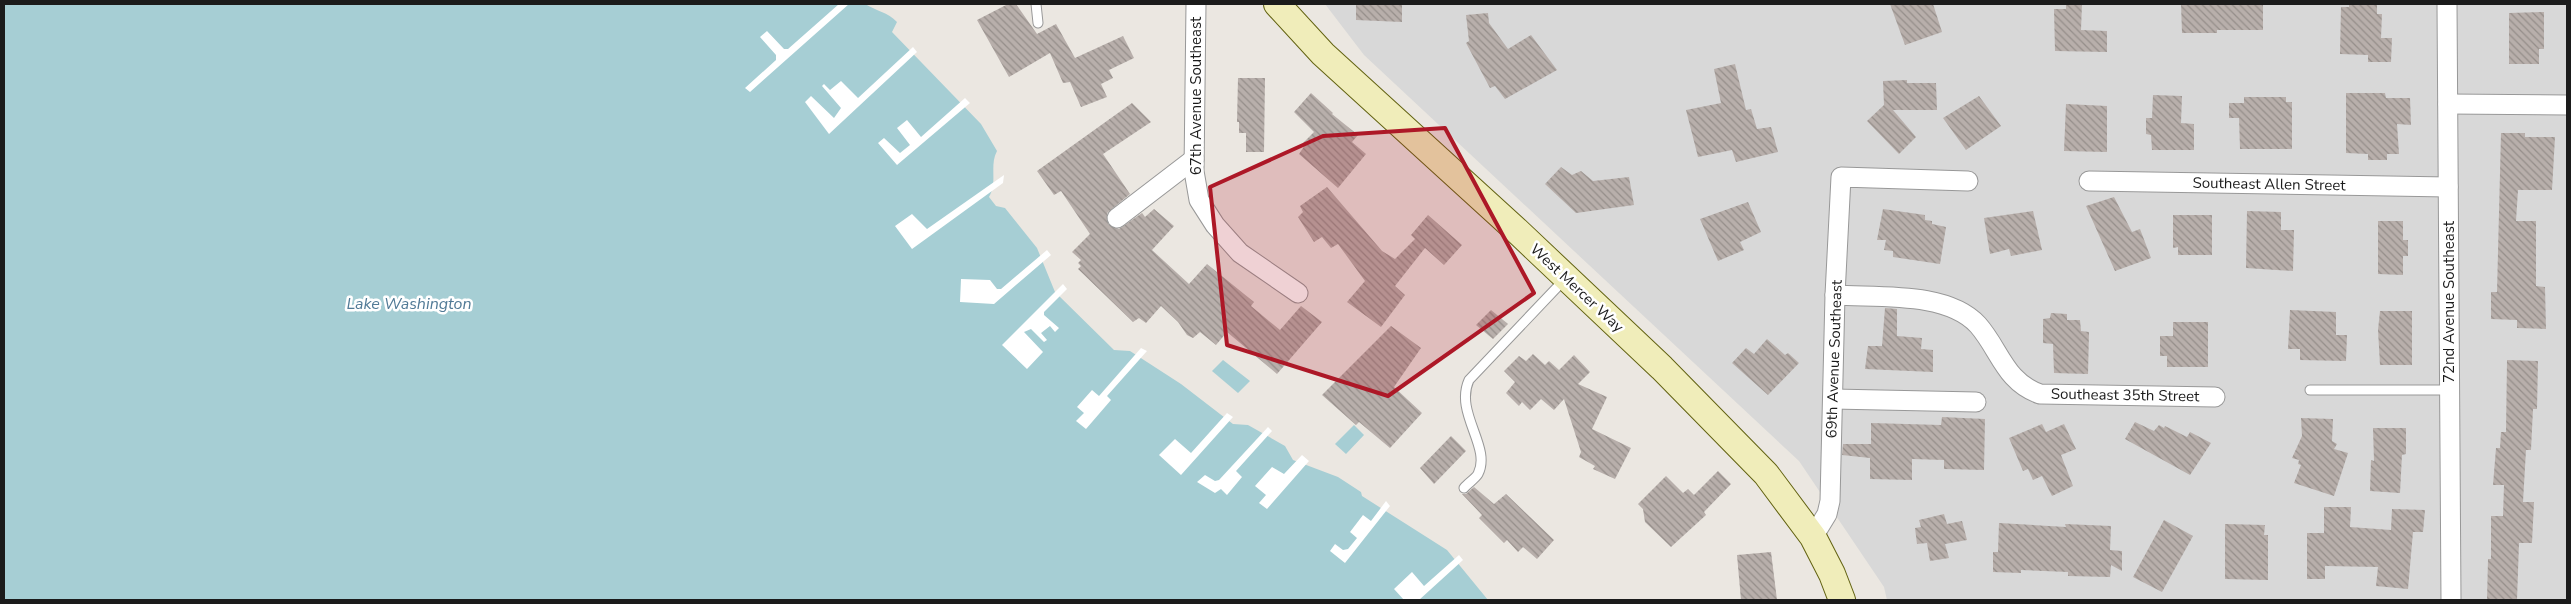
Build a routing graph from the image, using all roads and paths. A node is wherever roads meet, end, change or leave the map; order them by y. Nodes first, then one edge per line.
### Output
1 (1036, 4) edge
2 (1196, 4) edge
3 (1277, 4) edge
4 (2447, 4) edge
5 (1038, 23) dead end
6 (2448, 104) junction
7 (2567, 105) edge
8 (1194, 159) junction
9 (1968, 181) dead end
10 (2089, 181) dead end
11 (2448, 188) junction
12 (1117, 218) dead end
13 (1566, 278) junction
14 (1298, 293) dead end
15 (1836, 295) junction
16 (2310, 390) dead end
17 (2450, 390) junction
18 (2215, 397) dead end
19 (1833, 399) junction
20 (1976, 402) dead end
21 (1464, 488) dead end
22 (1814, 537) junction
23 (1842, 600) edge
24 (2451, 600) edge

1 - 5 lane
2 - 8 street, 67th Avenue Southeast
3 - 13 street, West Mercer Way
4 - 6 street, 72nd Avenue Southeast
6 - 7 street
6 - 11 street, 72nd Avenue Southeast
8 - 12 street
8 - 14 street, 67th Avenue Southeast
9 - 15 street, 69th Avenue Southeast
10 - 11 street, Southeast Allen Street
11 - 17 street, 72nd Avenue Southeast
13 - 21 lane
13 - 22 street, West Mercer Way
15 - 18 street, Southeast 35th Street
15 - 19 street, 69th Avenue Southeast
16 - 17 lane
17 - 24 street, 72nd Avenue Southeast
19 - 20 street
19 - 22 street, 69th Avenue Southeast
22 - 23 street, West Mercer Way

